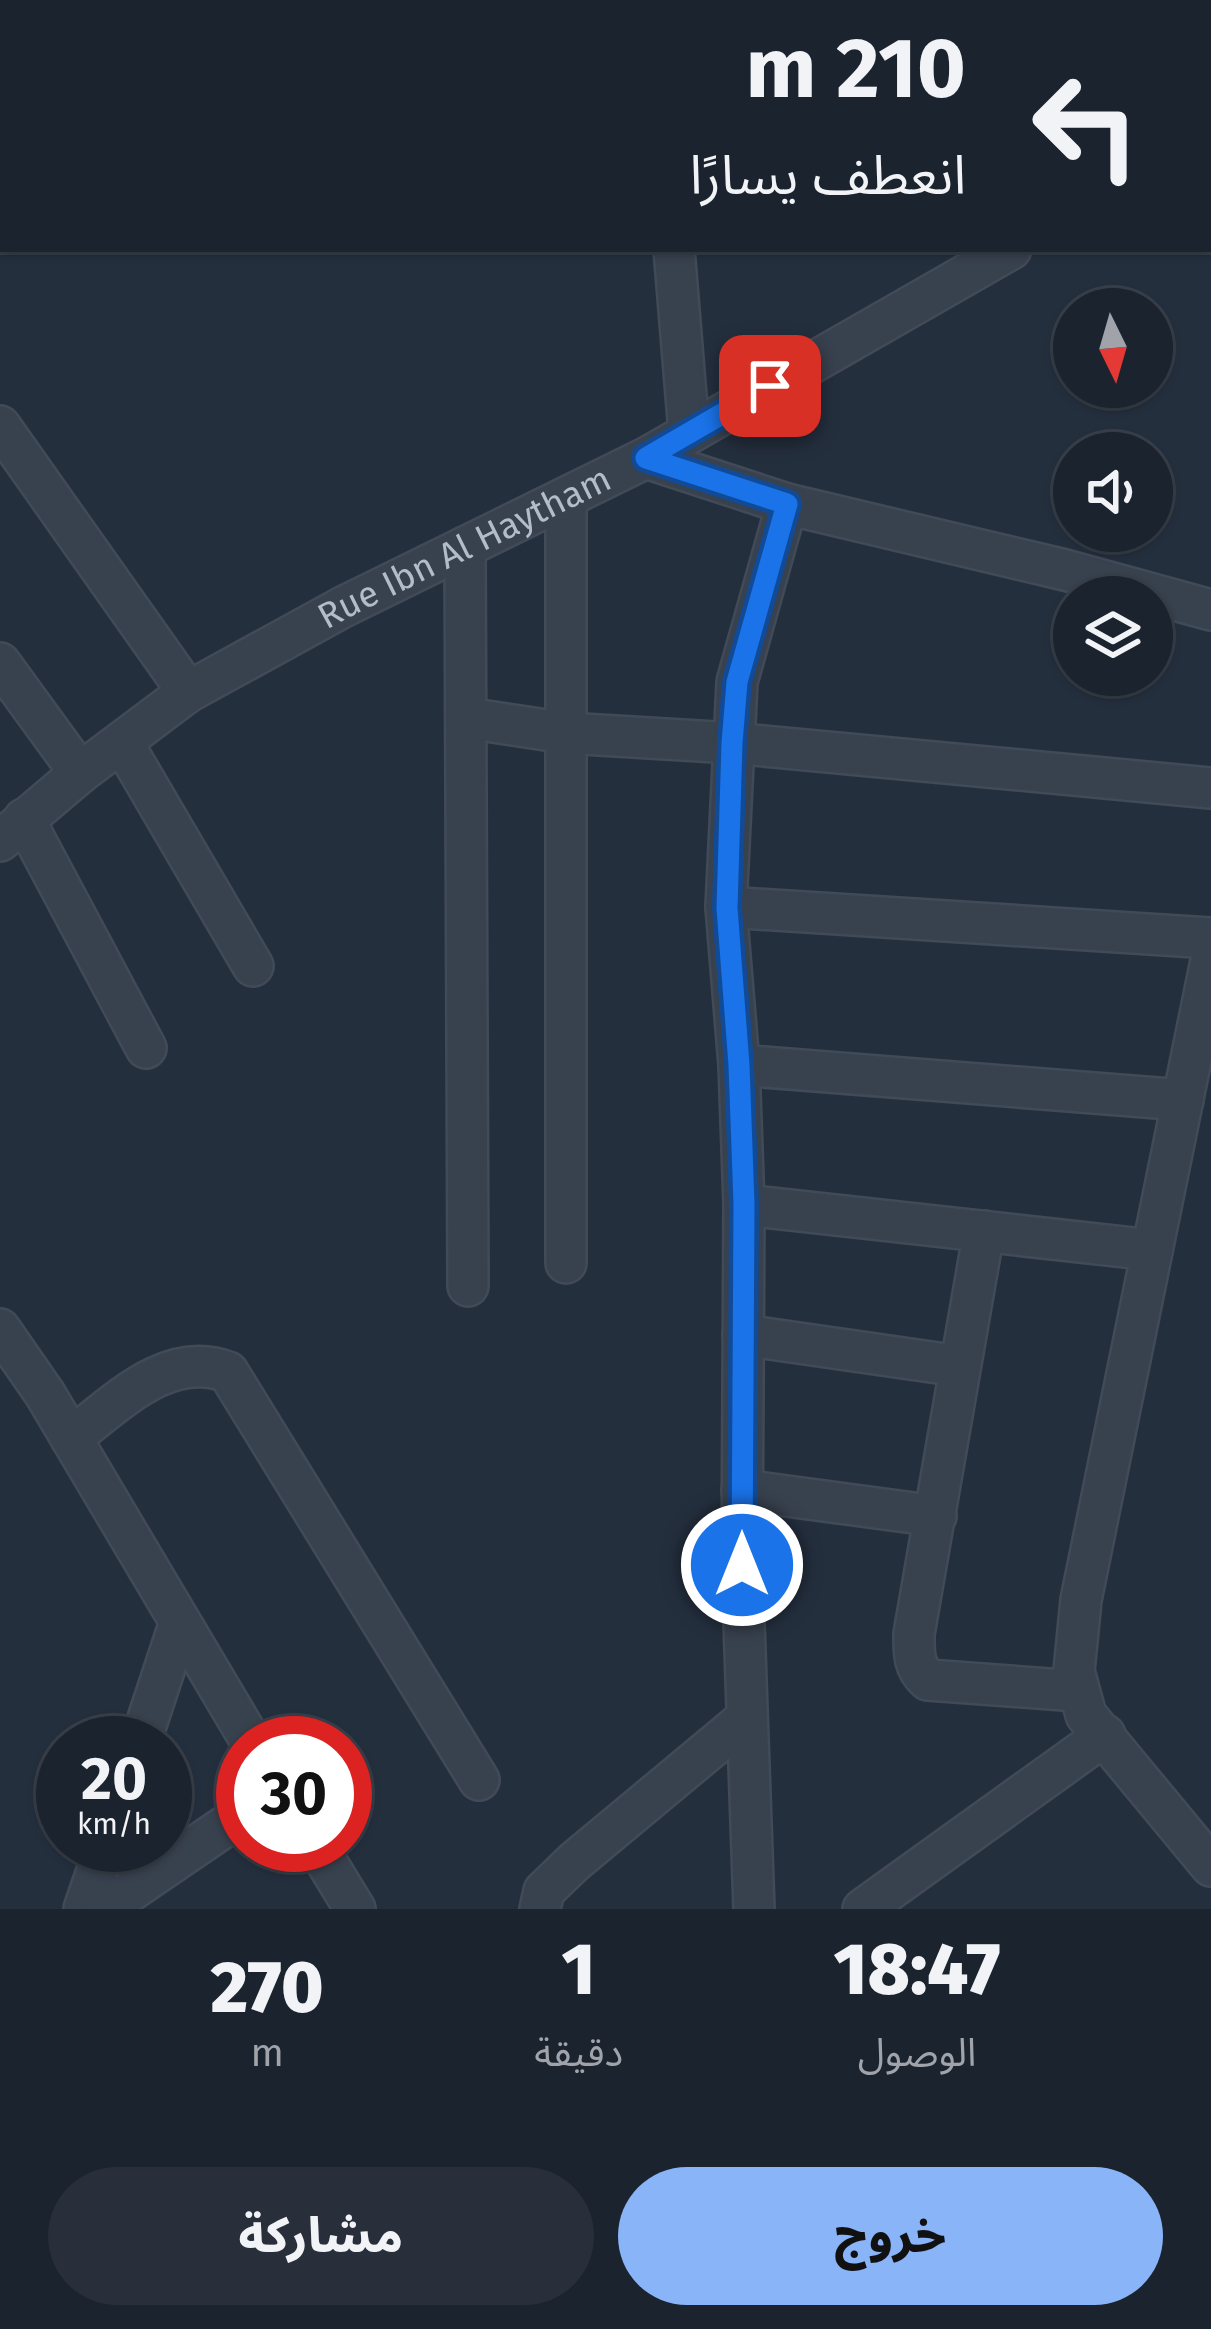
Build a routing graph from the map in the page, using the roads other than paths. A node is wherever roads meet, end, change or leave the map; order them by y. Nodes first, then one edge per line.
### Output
1 (674, 252) edge
2 (1005, 252) edge
3 (0, 426) edge
4 (689, 432) junction
5 (646, 458) junction
6 (566, 498) junction
7 (787, 504) junction
8 (465, 548) junction
9 (1211, 610) edge
10 (0, 664) edge
11 (188, 692) junction
12 (466, 718) junction
13 (566, 733) junction
14 (122, 742) junction
15 (732, 743) junction
16 (80, 773) junction
17 (1211, 788) edge
18 (12, 830) edge
19 (727, 908) junction
20 (1211, 938) edge
21 (1211, 962) edge
22 (253, 966) dead end
23 (146, 1048) dead end
24 (739, 1065) junction
25 (1183, 1100) junction
26 (744, 1204) junction
27 (984, 1231) junction
28 (1152, 1250) junction
29 (566, 1263) dead end
30 (468, 1286) dead end
31 (0, 1329) edge
32 (743, 1335) junction
33 (959, 1366) junction
34 (71, 1438) junction
35 (742, 1490) junction
36 (936, 1516) junction
37 (179, 1625) junction
38 (1077, 1691) junction
39 (149, 1716) edge
40 (235, 1716) edge
41 (747, 1718) junction
42 (1105, 1736) junction
43 (479, 1780) dead end
44 (216, 1832) edge
45 (1211, 1866) edge
46 (97, 1872) edge
47 (333, 1872) edge
48 (84, 1909) edge
49 (104, 1909) edge
50 (356, 1909) edge
51 (540, 1909) edge
52 (754, 1909) edge
53 (863, 1909) edge

1 - 4 street
2 - 4 street, Rue Ibn Al Haytham
3 - 11 street
4 - 5 street, Rue Ibn Al Haytham
5 - 6 street, Rue Ibn Al Haytham
5 - 7 street
6 - 8 street, Rue Ibn Al Haytham
6 - 13 street
7 - 9 street
7 - 15 street
8 - 11 street, Rue Ibn Al Haytham
8 - 12 street
10 - 16 street
11 - 14 street, Rue Ibn Al Haytham
12 - 13 street
12 - 30 street
13 - 15 street
13 - 29 street
14 - 16 street, Rue Ibn Al Haytham
14 - 22 street
15 - 17 street
15 - 19 street
16 - 18 street, Rue Ibn Al Haytham
18 - 23 street
19 - 20 street
19 - 24 street
21 - 25 street
24 - 25 street
24 - 26 street
25 - 28 street
26 - 27 street
26 - 32 street
27 - 28 street
27 - 33 street
28 - 38 street
31 - 34 street
32 - 33 street
32 - 35 street
33 - 36 street
34 - 37 street
34 - 43 street
35 - 36 street
35 - 41 street
36 - 38 street
37 - 39 street
37 - 40 street
38 - 42 street
41 - 51 street
41 - 52 street
42 - 45 street
42 - 53 street
44 - 49 street
46 - 48 street
47 - 50 street

